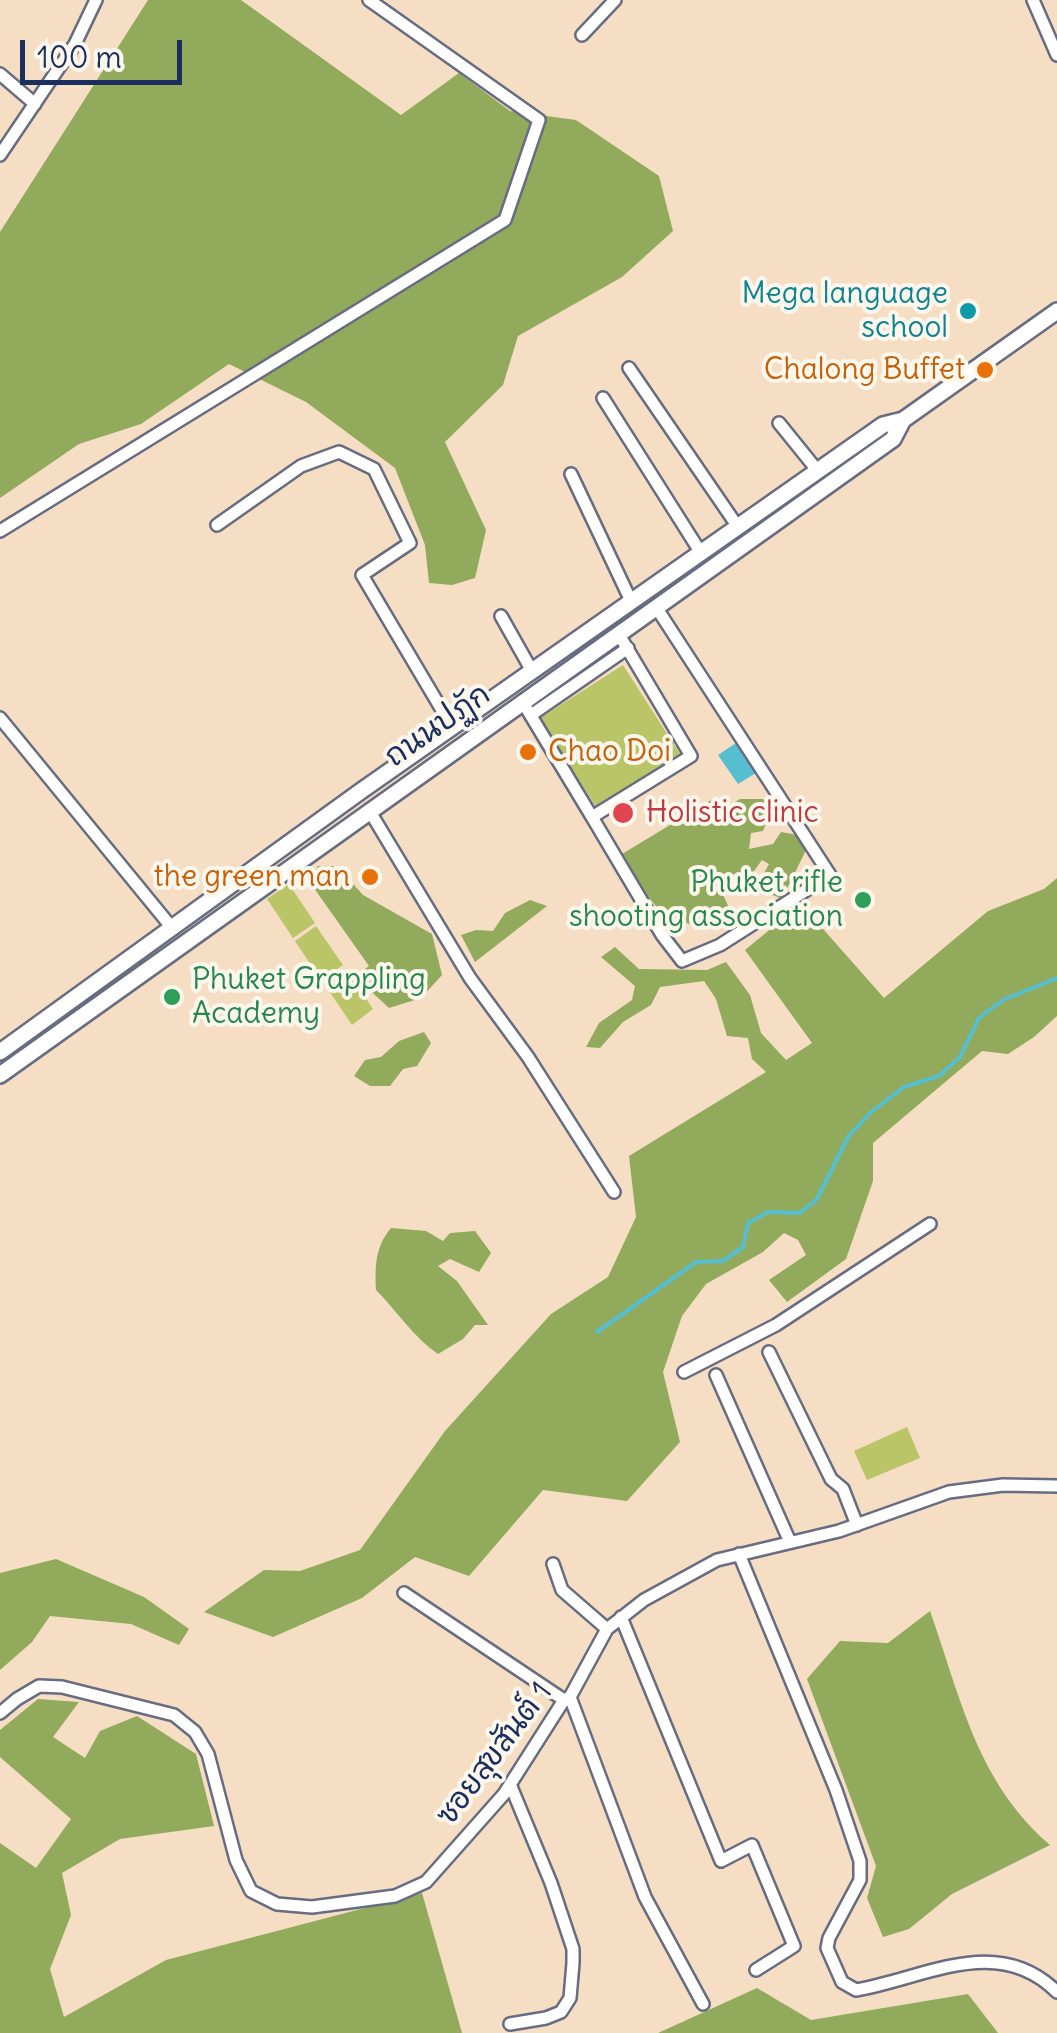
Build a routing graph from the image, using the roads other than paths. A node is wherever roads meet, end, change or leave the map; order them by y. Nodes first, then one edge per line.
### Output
1 (96, 0) edge
2 (369, 0) edge
3 (616, 0) edge
4 (1033, 0) edge
5 (1057, 23) edge
6 (1045, 31) junction
7 (582, 35) dead end
8 (1057, 55) edge
9 (0, 74) edge
10 (35, 104) junction
11 (0, 154) edge
12 (1057, 310) edge
13 (629, 368) dead end
14 (603, 398) dead end
15 (903, 420) junction
16 (779, 424) dead end
17 (817, 470) junction
18 (572, 474) dead end
19 (217, 525) dead end
20 (738, 527) junction
21 (0, 531) edge
22 (702, 553) junction
23 (631, 600) junction
24 (656, 607) junction
25 (501, 616) dead end
26 (618, 633) junction
27 (628, 648) junction
28 (532, 671) junction
29 (526, 708) junction
30 (0, 718) edge
31 (452, 728) junction
32 (368, 810) junction
33 (592, 817) junction
34 (174, 929) junction
35 (145, 949) junction
36 (156, 962) junction
37 (0, 1052) edge
38 (0, 1074) edge
39 (614, 1192) dead end
40 (930, 1224) dead end
41 (770, 1352) dead end
42 (684, 1372) dead end
43 (716, 1375) dead end
44 (1057, 1486) edge
45 (857, 1525) junction
46 (790, 1542) junction
47 (739, 1554) junction
48 (552, 1564) dead end
49 (404, 1593) dead end
50 (622, 1618) junction
51 (608, 1630) junction
52 (567, 1699) junction
53 (0, 1713) edge
54 (510, 1784) junction
55 (756, 1970) dead end
56 (1057, 1992) edge
57 (702, 2004) dead end
58 (510, 2024) dead end

1 - 10 street
2 - 21 street
3 - 7 street
4 - 6 street
5 - 6 street
6 - 8 street
9 - 10 street
10 - 11 street
12 - 15 main road, ถนนปฏัก
13 - 20 street
14 - 22 street
15 - 17 main road, ถนนปฏัก
15 - 24 main road, ถนนปฏัก
16 - 17 street
17 - 20 main road, ถนนปฏัก
18 - 23 street
19 - 31 street
20 - 22 main road, ถนนปฏัก
22 - 23 main road, ถนนปฏัก
23 - 28 main road, ถนนปฏัก
24 - 26 main road, ถนนปฏัก
24 - 33 street
25 - 28 street
26 - 27 street
26 - 29 main road, ถนนปฏัก
27 - 29 street
27 - 33 street
28 - 31 main road, ถนนปฏัก
29 - 32 main road, ถนนปฏัก
29 - 33 street
30 - 34 street
31 - 34 main road, ถนนปฏัก
32 - 36 main road, ถนนปฏัก
32 - 39 street
34 - 35 main road, ถนนปฏัก
35 - 36 main road
35 - 37 main road, ถนนปฏัก
36 - 38 main road, ถนนปฏัก
40 - 42 street
41 - 45 street
43 - 46 street
44 - 45 street, ซอยสุขสันต์ 1
45 - 46 street, ซอยสุขสันต์ 1
46 - 47 street, ซอยสุขสันต์ 1
47 - 50 street, ซอยสุขสันต์ 1
47 - 56 street
48 - 51 street
49 - 52 street
50 - 51 street, ซอยสุขสันต์ 1
50 - 55 street
51 - 52 street, ซอยสุขสันต์ 1
52 - 54 street, ซอยสุขสันต์ 1
52 - 57 street
53 - 54 street, ซอยสุขสันต์ 1
54 - 58 street

